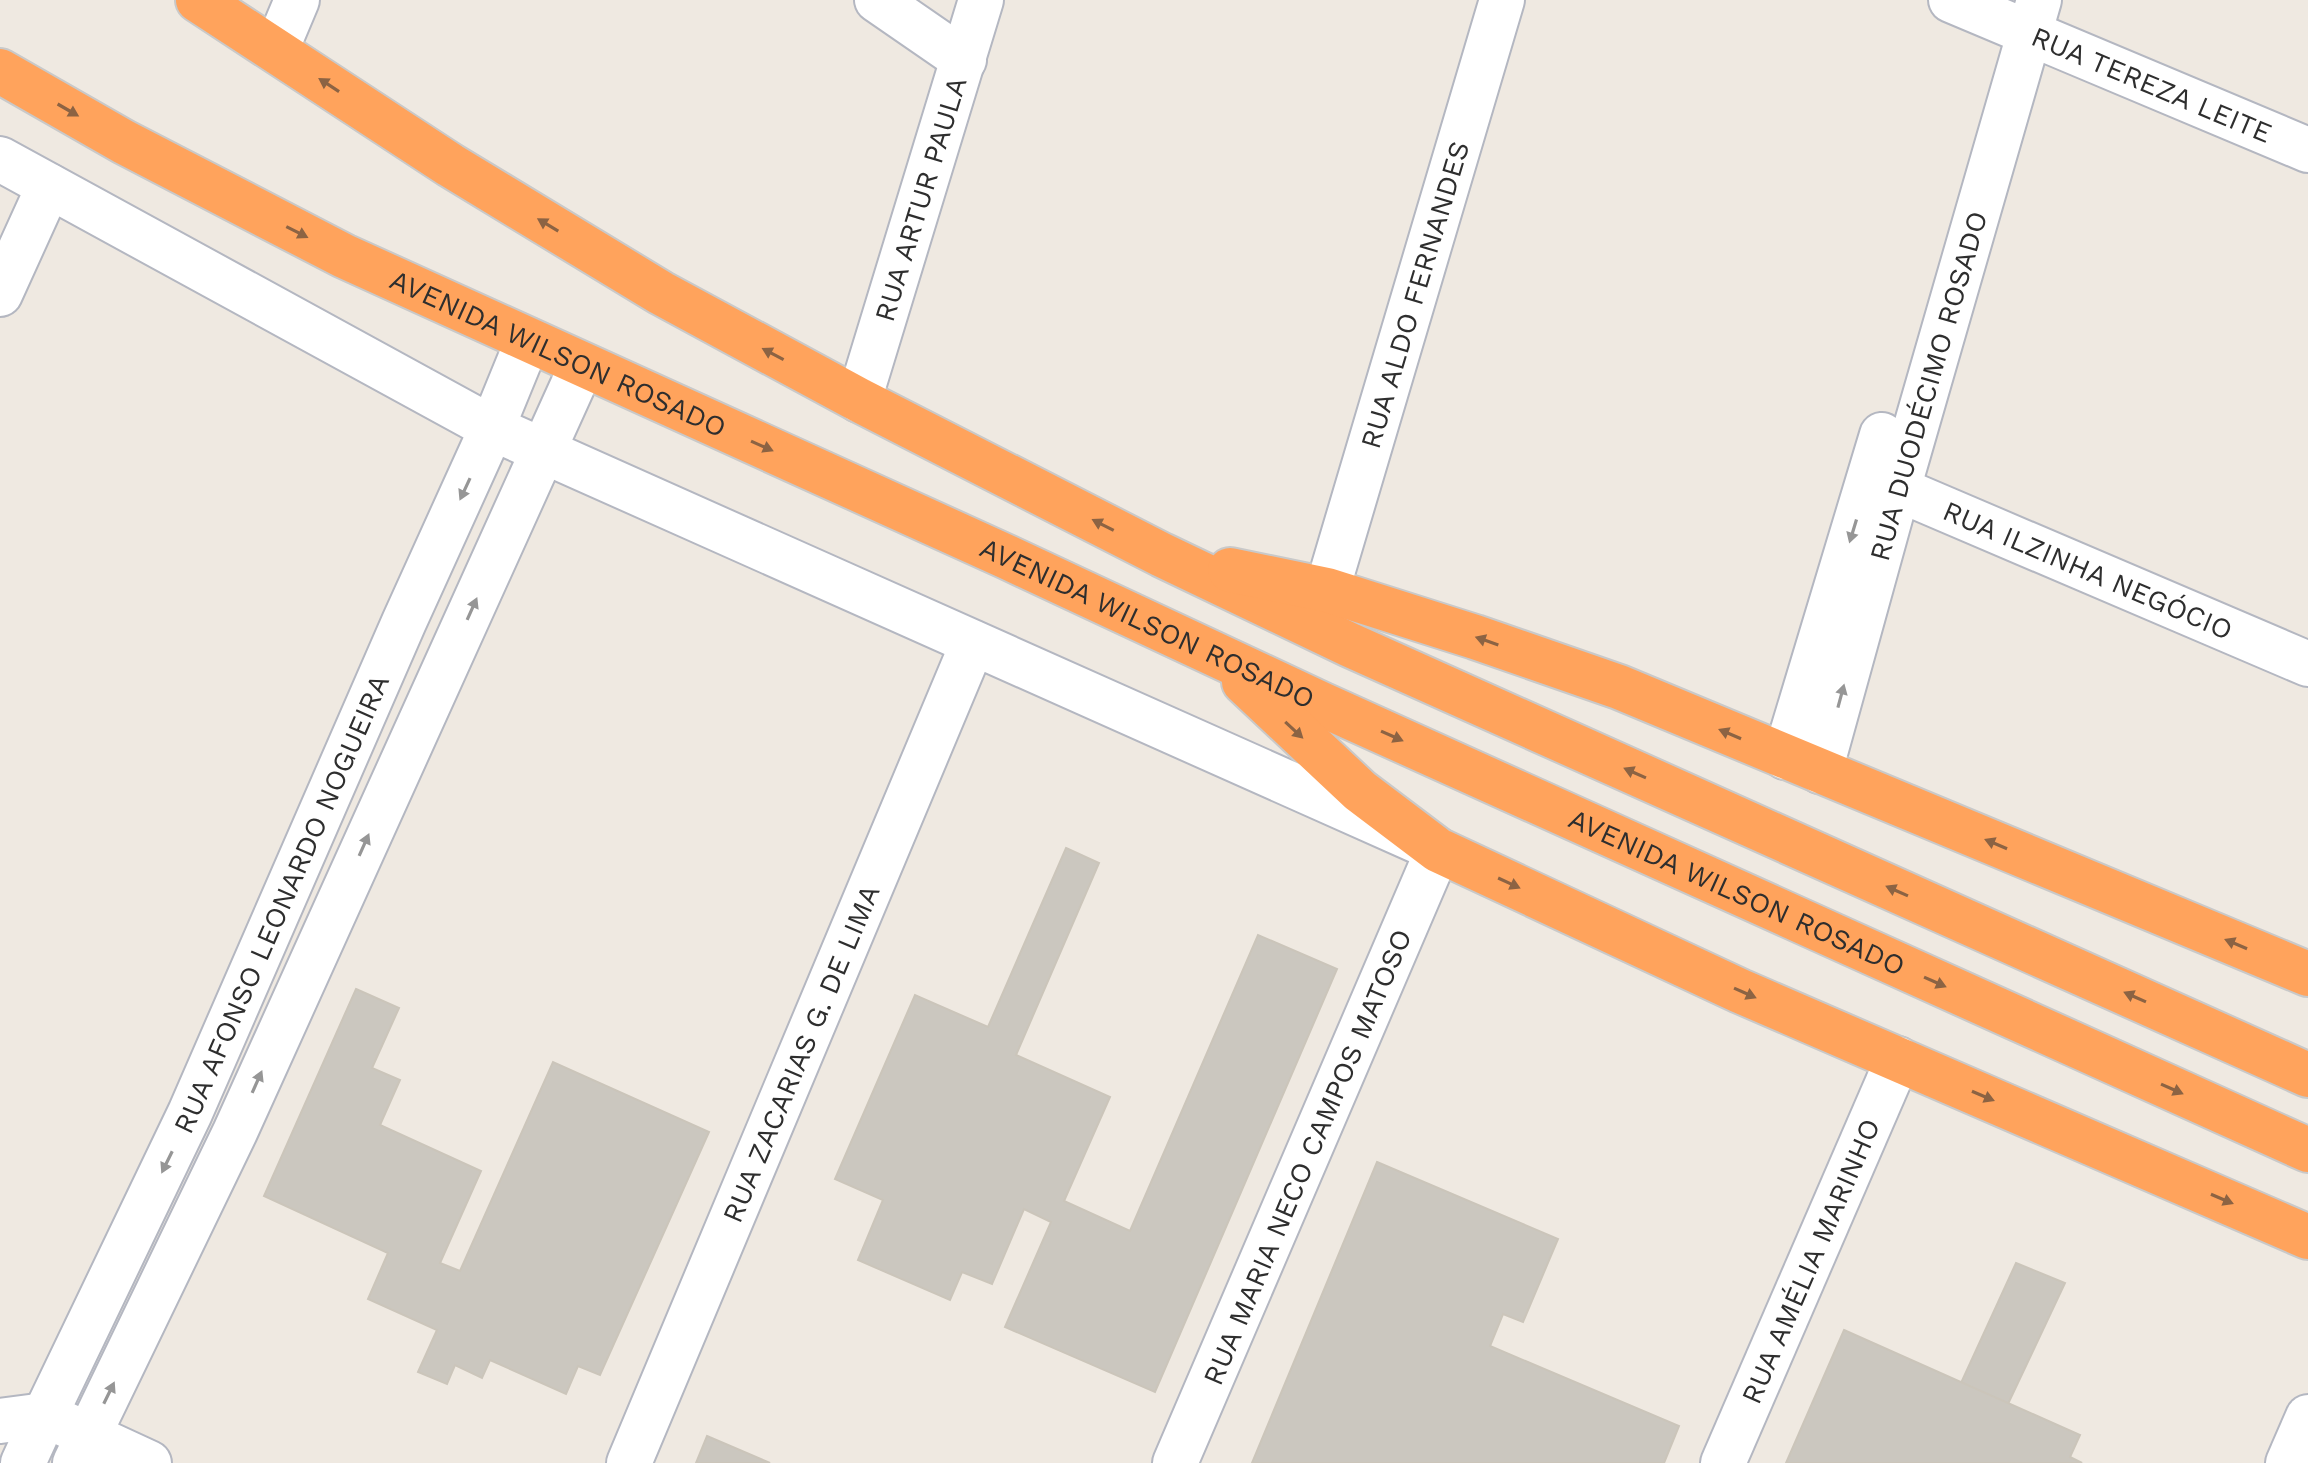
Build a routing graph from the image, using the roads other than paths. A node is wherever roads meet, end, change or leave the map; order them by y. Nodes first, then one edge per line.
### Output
1 (198, 0) edge
2 (297, 0) edge
3 (877, 0) edge
4 (981, 0) edge
5 (1502, 0) edge
6 (1951, 0) edge
7 (2022, 14) edge
8 (276, 50) junction
9 (964, 60) junction
10 (0, 71) edge
11 (2308, 150) edge
12 (0, 159) edge
13 (49, 186) junction
14 (0, 294) edge
15 (528, 340) junction
16 (582, 365) junction
17 (859, 400) junction
18 (492, 428) junction
19 (543, 451) junction
20 (1883, 484) junction
21 (1162, 555) junction
22 (1327, 590) junction
23 (973, 643) junction
24 (1217, 657) junction
25 (2308, 664) edge
26 (1802, 764) junction
27 (1438, 850) junction
28 (2308, 974) edge
29 (1898, 1059) junction
30 (2308, 1075) edge
31 (190, 1113) junction
32 (235, 1132) junction
33 (2308, 1150) edge
34 (2308, 1237) edge
35 (45, 1415) junction
36 (2308, 1417) edge
37 (0, 1421) edge
38 (0, 1431) edge
39 (82, 1450) edge
40 (22, 1463) edge
41 (149, 1463) edge
42 (629, 1463) edge
43 (1175, 1463) edge
44 (1723, 1463) edge
45 (2288, 1463) edge

1 - 8 highway
2 - 8 street
3 - 9 street
4 - 9 street, RUA ARTUR PAULA
5 - 22 street, RUA ALDO FERNANDES
6 - 7 street, RUA TEREZA LEITE
7 - 11 street, RUA TEREZA LEITE
7 - 20 street, RUA DUODÉCIMO ROSADO
17 -> 8 highway
9 - 17 street, RUA ARTUR PAULA
10 -> 15 highway, AVENIDA WILSON ROSADO
12 - 13 street
13 - 14 street
13 - 18 street
15 - 16 highway, AVENIDA WILSON ROSADO
15 - 18 street, RUA AFONSO LEONARDO NOGUEIRA
16 - 19 street, RUA AFONSO LEONARDO NOGUEIRA
16 -> 24 highway, AVENIDA WILSON ROSADO
21 -> 17 highway
18 - 19 street
18 -> 31 street, RUA AFONSO LEONARDO NOGUEIRA
19 - 23 street
32 -> 19 street, RUA AFONSO LEONARDO NOGUEIRA
20 - 25 street, RUA ILZINHA NEGÓCIO
20 - 26 street, RUA DUODÉCIMO ROSADO
21 - 22 highway
30 -> 21 highway
26 -> 22 highway
23 - 27 street
23 - 42 street, RUA ZACARIAS G. DE LIMA
24 -> 27 highway
24 -> 33 highway, AVENIDA WILSON ROSADO
28 -> 26 highway
27 -> 29 highway
27 - 43 street, RUA MARIA NECO CAMPOS MATOSO
29 -> 34 highway
29 - 44 street, RUA AMÉLIA MARINHO
31 - 32 street
31 -> 35 street, RUA AFONSO LEONARDO NOGUEIRA
39 -> 32 street, RUA AFONSO LEONARDO NOGUEIRA
35 - 37 street
35 - 39 street
35 - 40 street, RUA AFONSO LEONARDO NOGUEIRA
36 - 45 street
38 - 40 street
39 - 41 street

